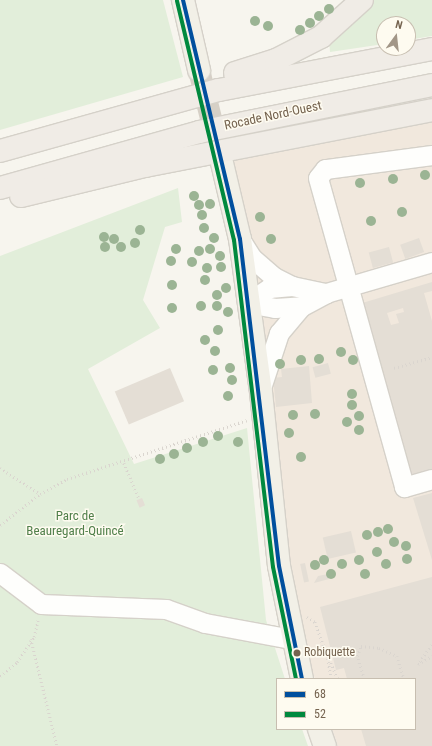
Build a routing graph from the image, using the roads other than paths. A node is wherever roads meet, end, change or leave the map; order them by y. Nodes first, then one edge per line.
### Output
1 (183, 0) edge
2 (362, 0) edge
3 (432, 49) edge
4 (199, 70) tunnel mouth
5 (432, 85) edge
6 (432, 110) edge
7 (133, 112) junction
8 (0, 151) edge
9 (432, 155) edge
10 (222, 163) tunnel mouth
11 (0, 188) edge
12 (0, 201) edge
13 (240, 239) junction
14 (432, 262) edge
15 (292, 286) junction
16 (346, 287) junction
17 (326, 293) junction
18 (247, 303) junction
19 (302, 306) junction
20 (261, 390) junction
21 (432, 479) edge
22 (0, 573) edge
23 (291, 639) junction
24 (302, 678) edge
25 (319, 730) edge
26 (325, 746) edge

1 - 4 main road
2 - 7 highway
3 - 7 highway
5 - 11 highway, Rocade Nord-Ouest
6 - 12 highway
7 - 8 highway
9 - 16 street
10 - 13 main road
13 - 15 street
13 - 18 main road
14 - 16 street
15 - 17 street
15 - 18 street
16 - 17 street
16 - 21 street
17 - 19 street
18 - 19 street
18 - 20 main road
19 - 20 street
20 - 23 main road
22 - 23 street
23 - 24 main road
25 - 26 main road

